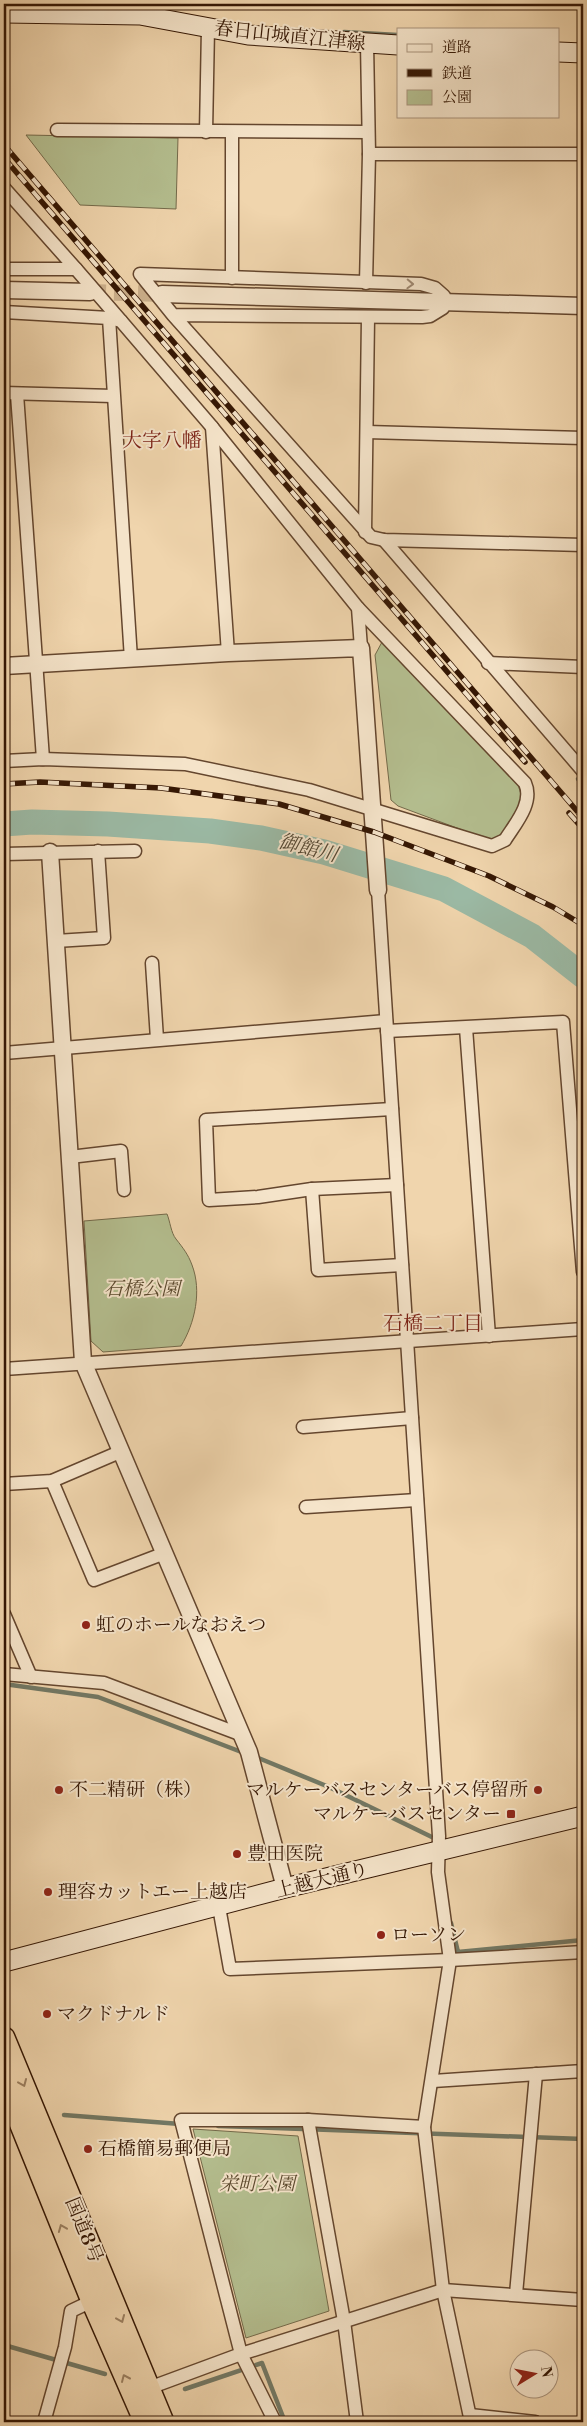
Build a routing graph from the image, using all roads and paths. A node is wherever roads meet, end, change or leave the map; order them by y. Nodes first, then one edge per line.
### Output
1 (141, 9) edge
2 (4, 13) edge
3 (208, 28) junction
4 (368, 44) junction
5 (397, 45) edge
6 (560, 52) edge
7 (583, 53) edge
8 (57, 130) dead end
9 (206, 132) junction
10 (232, 132) junction
11 (368, 132) junction
12 (369, 154) junction
13 (583, 154) edge
14 (4, 188) edge
15 (4, 269) edge
16 (76, 269) junction
17 (232, 278) junction
18 (366, 283) junction
19 (4, 290) edge
20 (90, 292) tunnel mouth
21 (162, 294) tunnel mouth
22 (445, 302) junction
23 (583, 306) edge
24 (4, 312) edge
25 (173, 315) junction
26 (368, 318) junction
27 (115, 319) junction
28 (4, 393) edge
29 (17, 394) junction
30 (113, 396) junction
31 (212, 427) junction
32 (368, 432) junction
33 (583, 438) edge
34 (365, 532) junction
35 (384, 540) junction
36 (583, 546) edge
37 (358, 608) junction
38 (361, 648) junction
39 (228, 653) junction
40 (131, 659) junction
41 (488, 663) junction
42 (38, 665) junction
43 (4, 666) edge
44 (583, 667) edge
45 (44, 759) junction
46 (4, 761) edge
47 (582, 768) edge
48 (372, 808) junction
49 (98, 851) junction
50 (135, 851) dead end
51 (50, 852) junction
52 (4, 854) edge
53 (378, 890) joint
54 (56, 941) junction
55 (152, 963) dead end
56 (387, 1026) junction
57 (466, 1028) junction
58 (157, 1039) junction
59 (62, 1049) junction
60 (4, 1053) edge
61 (392, 1109) junction
62 (70, 1157) junction
63 (397, 1185) junction
64 (312, 1189) junction
65 (124, 1190) dead end
66 (402, 1265) junction
67 (583, 1272) edge
68 (583, 1329) edge
69 (489, 1336) junction
70 (407, 1342) junction
71 (83, 1362) junction
72 (4, 1369) edge
73 (412, 1418) junction
74 (302, 1427) dead end
75 (122, 1451) junction
76 (52, 1481) junction
77 (4, 1484) edge
78 (418, 1500) junction
79 (306, 1507) dead end
80 (165, 1553) junction
81 (4, 1614) edge
82 (4, 1674) edge
83 (31, 1677) junction
84 (242, 1736) junction
85 (583, 1816) edge
86 (440, 1852) junction
87 (285, 1888) junction
88 (219, 1907) junction
89 (583, 1952) edge
90 (450, 1960) junction
91 (4, 1962) edge
92 (4, 2038) edge
93 (583, 2071) edge
94 (536, 2074) junction
95 (433, 2081) junction
96 (4, 2083) edge
97 (308, 2120) junction
98 (424, 2127) junction
99 (443, 2290) junction
100 (516, 2294) junction
101 (583, 2300) edge
102 (92, 2301) junction
103 (344, 2321) junction
104 (241, 2354) junction
105 (149, 2388) junction
106 (471, 2419) edge
107 (44, 2422) edge
108 (145, 2422) edge
109 (163, 2422) edge
110 (275, 2422) edge
111 (357, 2422) edge
112 (535, 2422) edge

1 - 2 main road, 春日山城直江津線
1 - 3 main road, 春日山城直江津線
3 - 4 main road, 春日山城直江津線
3 - 9 street
4 - 5 main road, 春日山城直江津線
4 - 11 street
6 - 7 main road
8 - 9 street
9 - 10 street
10 - 11 street
10 - 17 street
11 - 12 street
12 - 13 street
12 - 18 street
14 - 16 street
15 - 16 street
16 - 27 street
17 - 18 street
17 - 25 street
18 -> 22 street
19 - 20 street
21 - 22 street
22 - 23 street
22 - 26 street
24 - 27 street
25 - 26 street
25 - 34 street
26 - 32 street
27 - 30 street
27 - 31 street
28 - 29 street
29 - 30 street
29 - 42 street
30 - 40 street
31 - 37 street
31 - 39 street
32 - 33 street
32 - 34 street
34 - 35 street
35 - 36 street
35 - 41 street
37 - 38 street
37 - 48 street
38 - 39 street
38 - 48 street
39 - 40 street
40 - 42 street
41 - 44 street
41 - 47 street
42 - 43 street
42 - 45 street
45 - 46 street
45 - 48 street
48 - 53 street
49 - 50 street
49 - 51 street
49 - 54 street
51 - 52 street
51 - 54 street
53 - 56 street
54 - 59 street
55 - 58 street
56 - 57 street
56 - 58 street
56 - 61 street
57 - 67 street
57 - 69 street
58 - 59 street
59 - 60 street
59 - 62 street
61 - 63 street
61 - 64 street
62 - 65 street
62 - 71 street
63 - 64 street
63 - 66 street
64 - 66 street
66 - 70 street
68 - 69 street
69 - 70 street
70 - 71 street
70 - 73 street
71 - 72 street
71 - 75 street
73 - 74 street
73 - 78 street
75 - 76 street
75 - 80 street
76 - 77 street
76 - 80 street
78 - 79 street
78 - 86 street
80 - 84 street
81 - 83 street
82 - 83 street
83 - 84 street
84 - 87 street
85 - 86 main road, 上越大通り
86 - 87 main road, 上越大通り
86 - 90 street
87 - 88 main road, 上越大通り
88 - 90 street
88 - 91 main road, 上越大通り
89 - 90 street
90 - 95 street
92 -> 105 highway, 国道8号
93 - 94 street
94 - 95 street
94 - 100 street
95 - 98 street
102 -> 96 highway, 国道8号
97 - 98 street
97 - 103 street
97 - 104 street
98 - 99 street
99 - 100 street
99 - 103 street
99 - 106 street
100 - 101 street
102 - 107 street
108 -> 102 highway, 国道8号
103 - 104 street
103 - 111 street
104 - 105 street
104 - 110 street
105 - 109 highway, 国道8号
106 - 112 street

